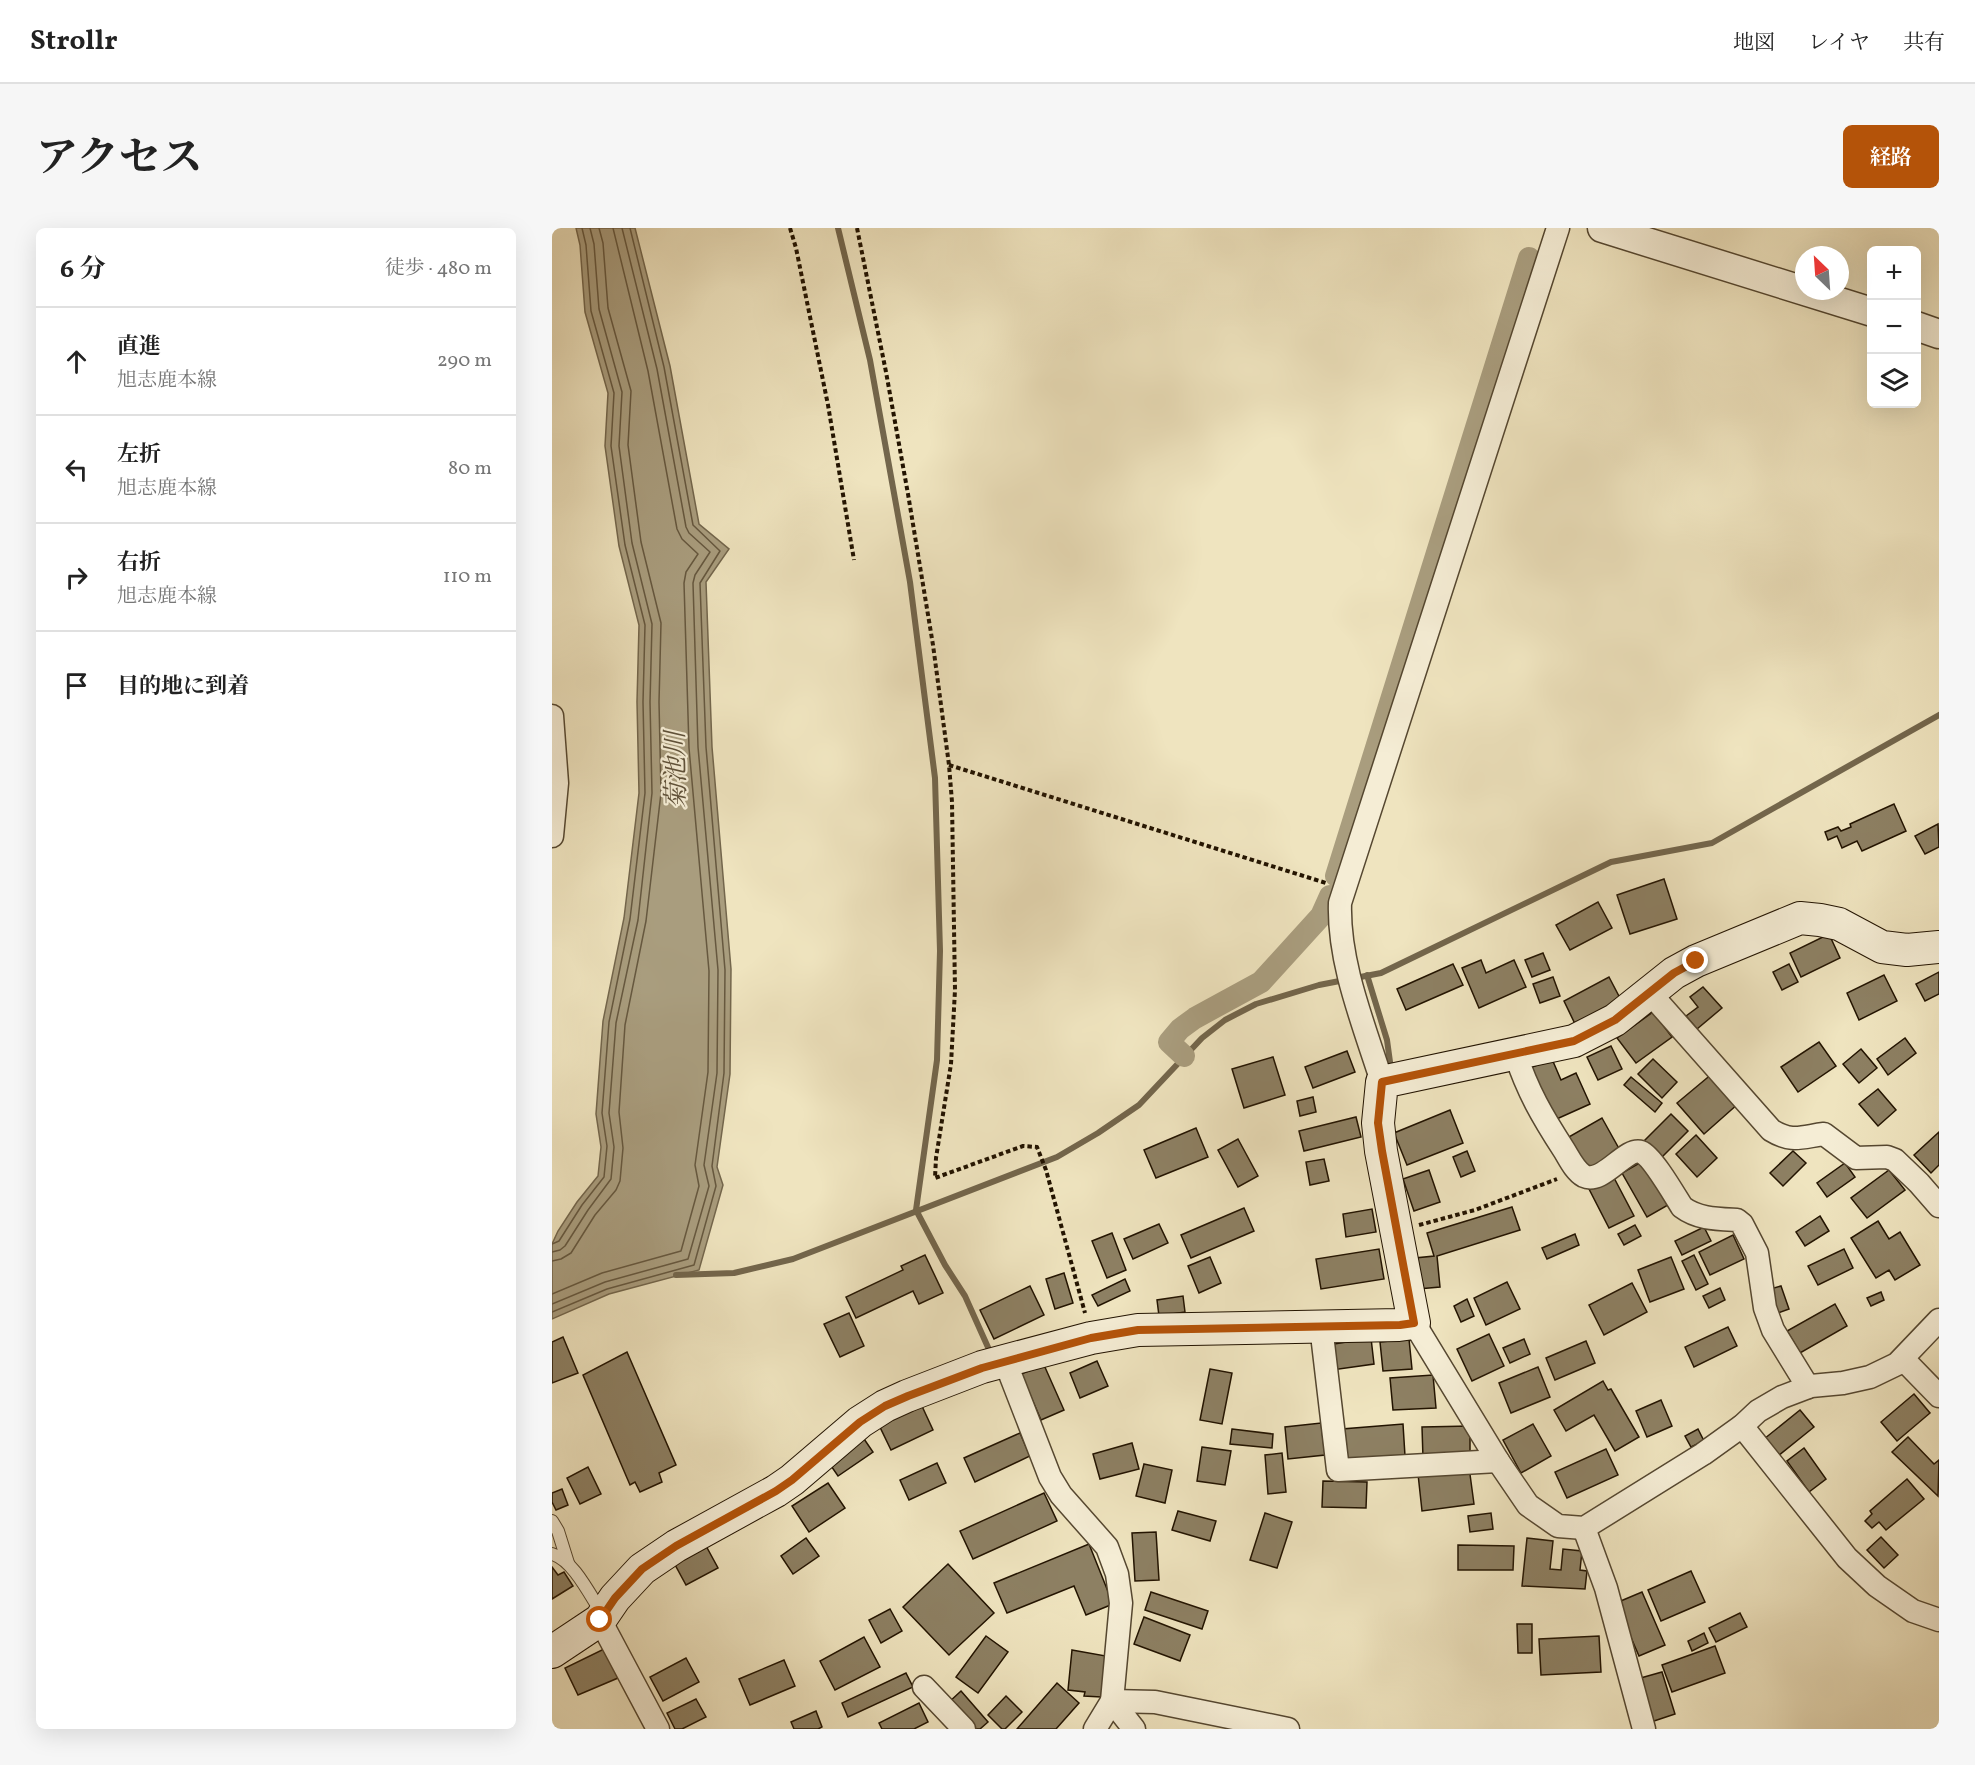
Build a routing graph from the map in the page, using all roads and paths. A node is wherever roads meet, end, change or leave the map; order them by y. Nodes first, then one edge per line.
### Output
1 (790, 228) edge
2 (857, 228) edge
3 (1558, 228) edge
4 (1602, 228) edge
5 (1867, 310) edge
6 (1921, 327) edge
7 (1939, 334) edge
8 (854, 560) dead end
9 (552, 716) edge
10 (949, 765) junction
11 (552, 836) edge
12 (1344, 888) junction
13 (1939, 947) edge
14 (1649, 992) junction
15 (1515, 1053) junction
16 (1382, 1082) junction
17 (1576, 1169) junction
18 (1939, 1206) edge
19 (1398, 1230) junction
20 (1939, 1320) edge
21 (1414, 1323) junction
22 (1321, 1326) junction
23 (1091, 1338) junction
24 (1903, 1359) junction
25 (1005, 1361) junction
26 (1808, 1388) junction
27 (1939, 1396) edge
28 (1742, 1426) junction
29 (1498, 1461) junction
30 (552, 1521) edge
31 (1584, 1528) junction
32 (552, 1554) edge
33 (569, 1564) junction
34 (602, 1618) junction
35 (1939, 1620) edge
36 (552, 1652) edge
37 (924, 1688) dead end
38 (1112, 1701) junction
39 (658, 1729) edge
40 (964, 1729) edge
41 (1095, 1729) edge
42 (1134, 1729) edge
43 (1288, 1729) edge
44 (1644, 1729) edge

1 - 8 path
2 - 10 path
3 - 12 street
4 - 5 street
6 - 7 street
9 - 11 street
10 - 12 path
10 - 23 path
12 - 16 street
13 - 14 main road
14 - 15 main road
14 - 18 street
15 - 16 main road
15 - 17 street
16 - 19 main road
17 - 19 path
17 - 26 street
19 - 21 main road
20 - 24 street
21 - 22 main road
21 - 29 street
22 - 23 main road
22 - 29 street
23 - 25 main road
24 - 26 street
24 - 27 street
25 - 34 main road
25 - 38 street
26 - 28 street
28 - 31 street
28 - 35 street
29 - 31 street
30 - 33 lane
31 - 44 street
32 - 33 lane
33 - 34 lane
34 - 36 main road
34 - 39 street
37 - 40 street
38 - 41 street
38 - 42 street
38 - 43 street

